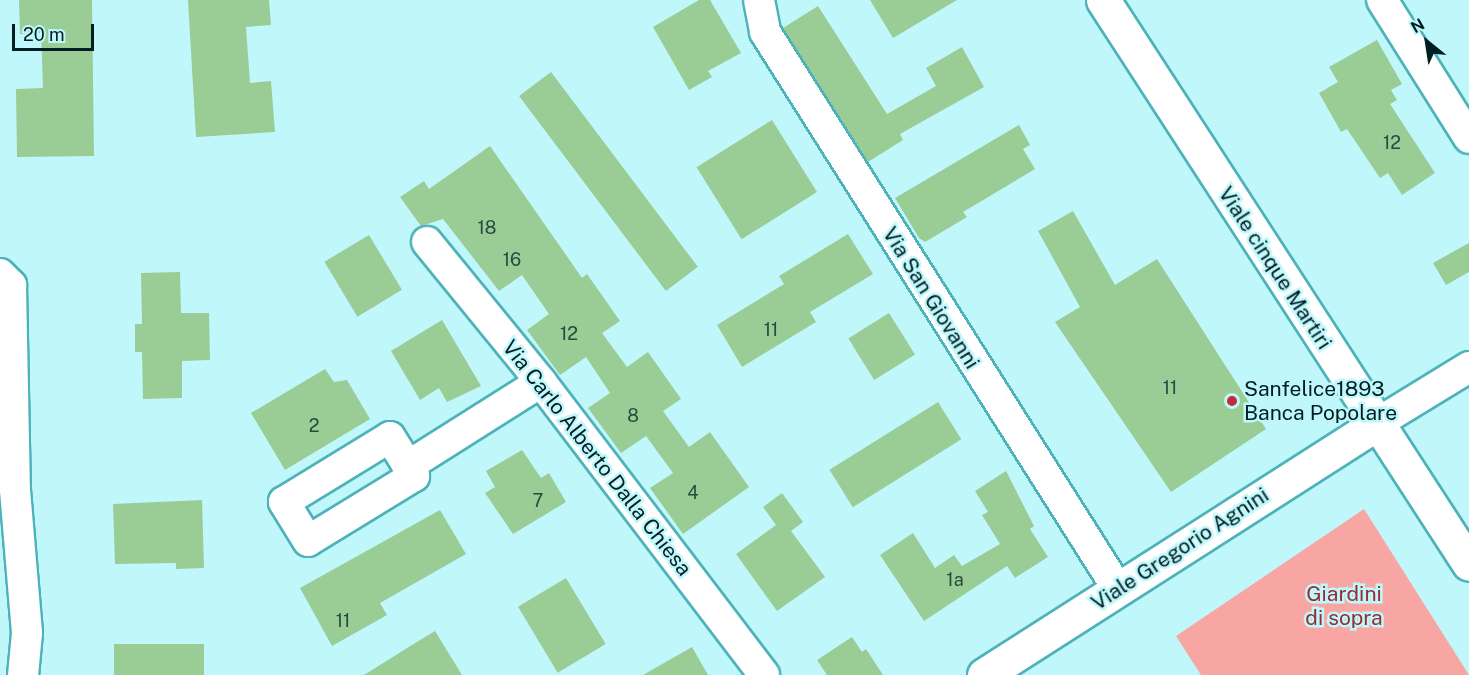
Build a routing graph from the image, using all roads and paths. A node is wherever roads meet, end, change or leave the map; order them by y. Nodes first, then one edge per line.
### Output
1 (759, 0) edge
2 (1103, 0) edge
3 (1382, 0) edge
4 (1469, 138) edge
5 (427, 243) dead end
6 (0, 274) edge
7 (1469, 367) edge
8 (541, 382) junction
9 (1376, 424) junction
10 (408, 466) dead end
11 (9, 520) edge
12 (1469, 564) edge
13 (1118, 589) junction
14 (23, 675) edge
15 (764, 675) edge
16 (984, 675) edge

1 - 13 street, Via San Giovanni
2 - 9 main road, Viale cinque Martiri
3 - 4 street
5 - 8 street, Via Carlo Alberto Dalla Chiesa
6 - 11 street
7 - 9 street
8 - 10 street
8 - 15 street, Via Carlo Alberto Dalla Chiesa
9 - 12 main road, Viale cinque Martiri
9 - 13 main road, Viale Gregorio Agnini
11 - 14 street
13 - 16 main road, Viale Gregorio Agnini

